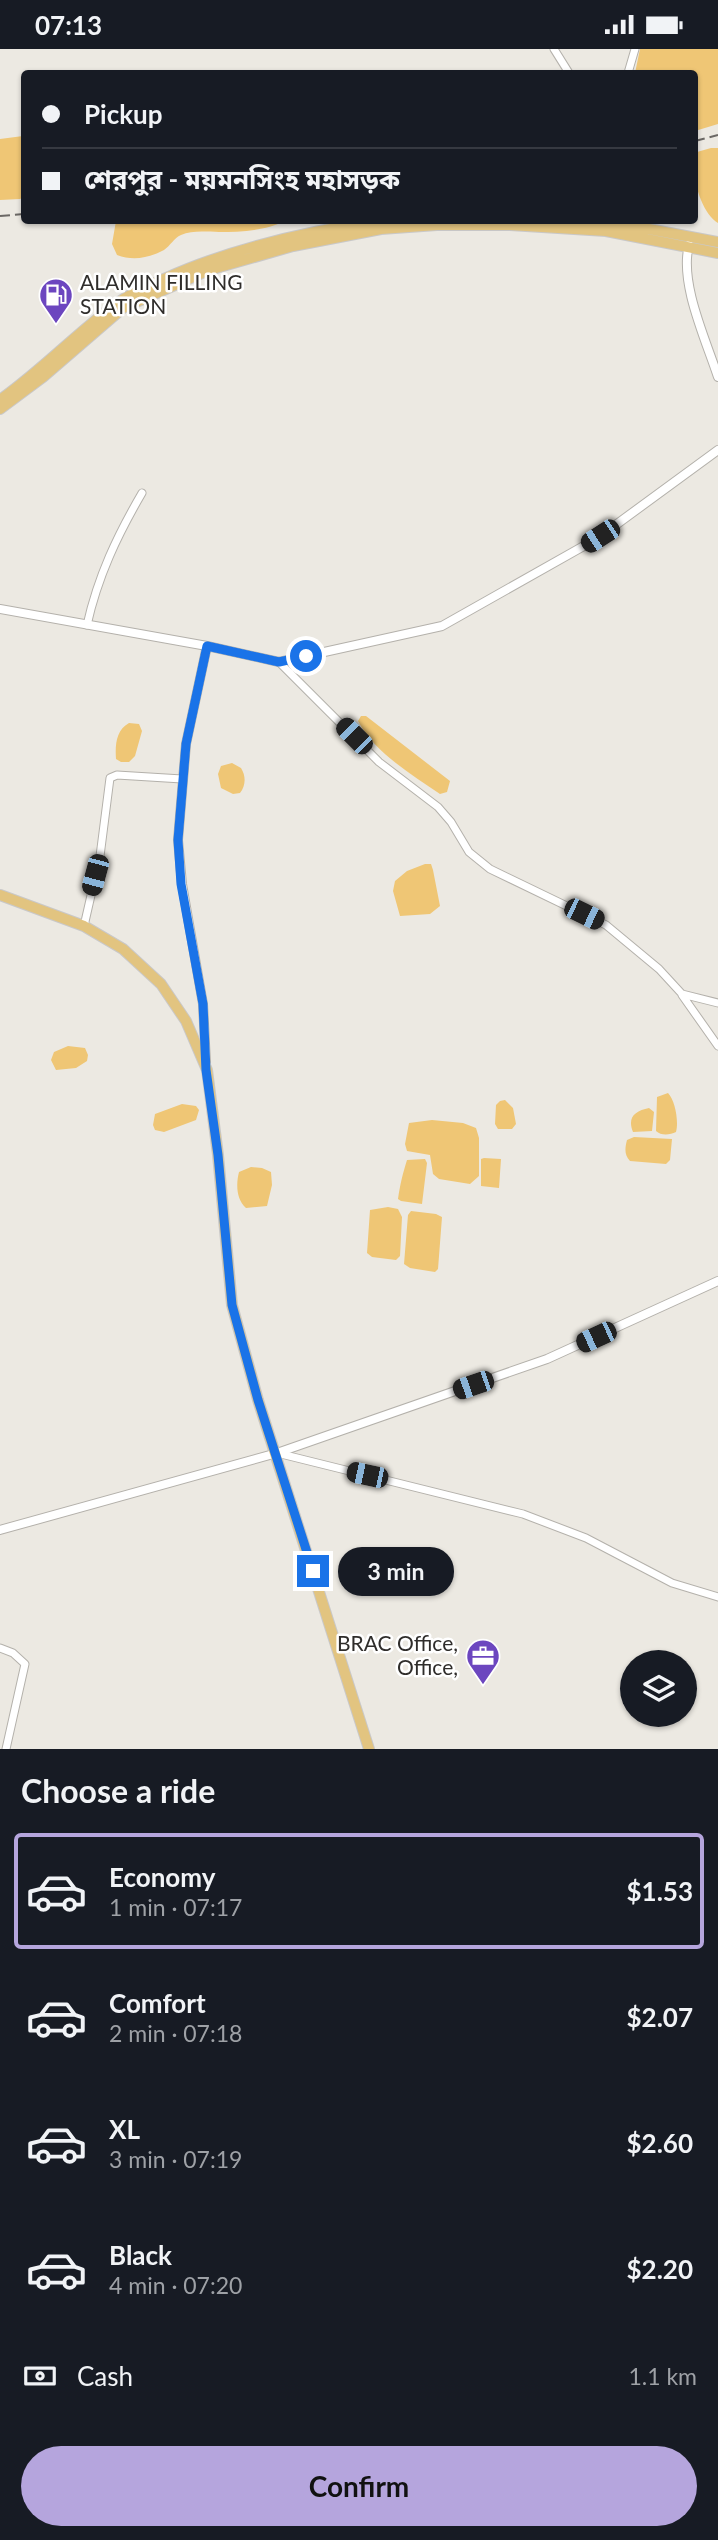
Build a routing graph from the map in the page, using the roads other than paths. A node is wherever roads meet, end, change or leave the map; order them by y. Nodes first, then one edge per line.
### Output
1 (554, 49) edge
2 (635, 49) edge
3 (567, 70) edge
4 (629, 70) edge
5 (361, 224) edge
6 (629, 224) edge
7 (648, 225) edge
8 (718, 242) edge
9 (691, 243) junction
10 (718, 253) edge
11 (718, 377) edge
12 (3, 394) edge
13 (0, 409) edge
14 (718, 450) edge
15 (142, 493) dead end
16 (0, 609) edge
17 (87, 625) junction
18 (207, 646) junction
19 (279, 662) junction
20 (182, 779) junction
21 (0, 894) edge
22 (84, 926) junction
23 (682, 994) junction
24 (718, 1003) edge
25 (718, 1046) edge
26 (206, 1070) junction
27 (718, 1281) edge
28 (276, 1453) junction
29 (0, 1530) edge
30 (718, 1597) edge
31 (0, 1648) edge
32 (6, 1749) edge
33 (369, 1749) edge

1 - 3 street
2 - 4 street
5 - 12 main road
6 - 7 main road
7 - 9 main road
8 - 9 main road
9 - 10 main road
9 - 11 street
9 - 13 main road
14 - 19 street
15 - 17 street
16 - 17 street
17 - 18 street
18 - 19 street
18 - 20 street
19 - 23 street
20 - 22 street
20 - 26 street
21 - 22 main road
22 - 26 main road
23 - 24 street
23 - 25 street
26 - 28 main road
27 - 28 street
28 - 29 street
28 - 30 street
28 - 33 main road
31 - 32 street

